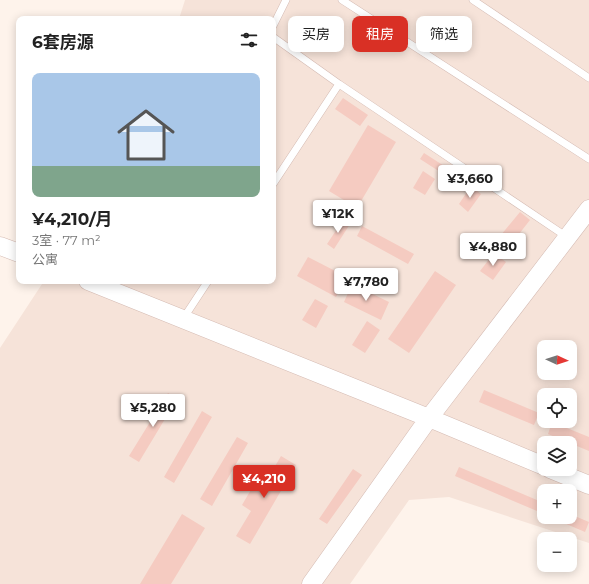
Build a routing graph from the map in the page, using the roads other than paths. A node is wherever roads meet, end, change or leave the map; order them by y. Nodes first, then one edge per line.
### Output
1 (286, 0) edge
2 (342, 0) edge
3 (473, 0) edge
4 (276, 20) edge
5 (276, 39) edge
6 (589, 78) edge
7 (339, 84) junction
8 (589, 159) edge
9 (276, 179) edge
10 (589, 208) edge
11 (567, 238) junction
12 (0, 246) edge
13 (16, 252) edge
14 (96, 284) edge
15 (206, 284) edge
16 (183, 319) junction
17 (429, 418) junction
18 (537, 463) edge
19 (567, 476) edge
20 (589, 485) edge
21 (311, 584) edge

1 - 4 lane
2 - 8 lane
3 - 6 lane
5 - 7 lane
7 - 9 lane
7 - 11 lane
10 - 11 street
11 - 17 street
12 - 13 street
14 - 16 street
15 - 16 lane
16 - 17 street
17 - 18 street
17 - 21 street
19 - 20 street

